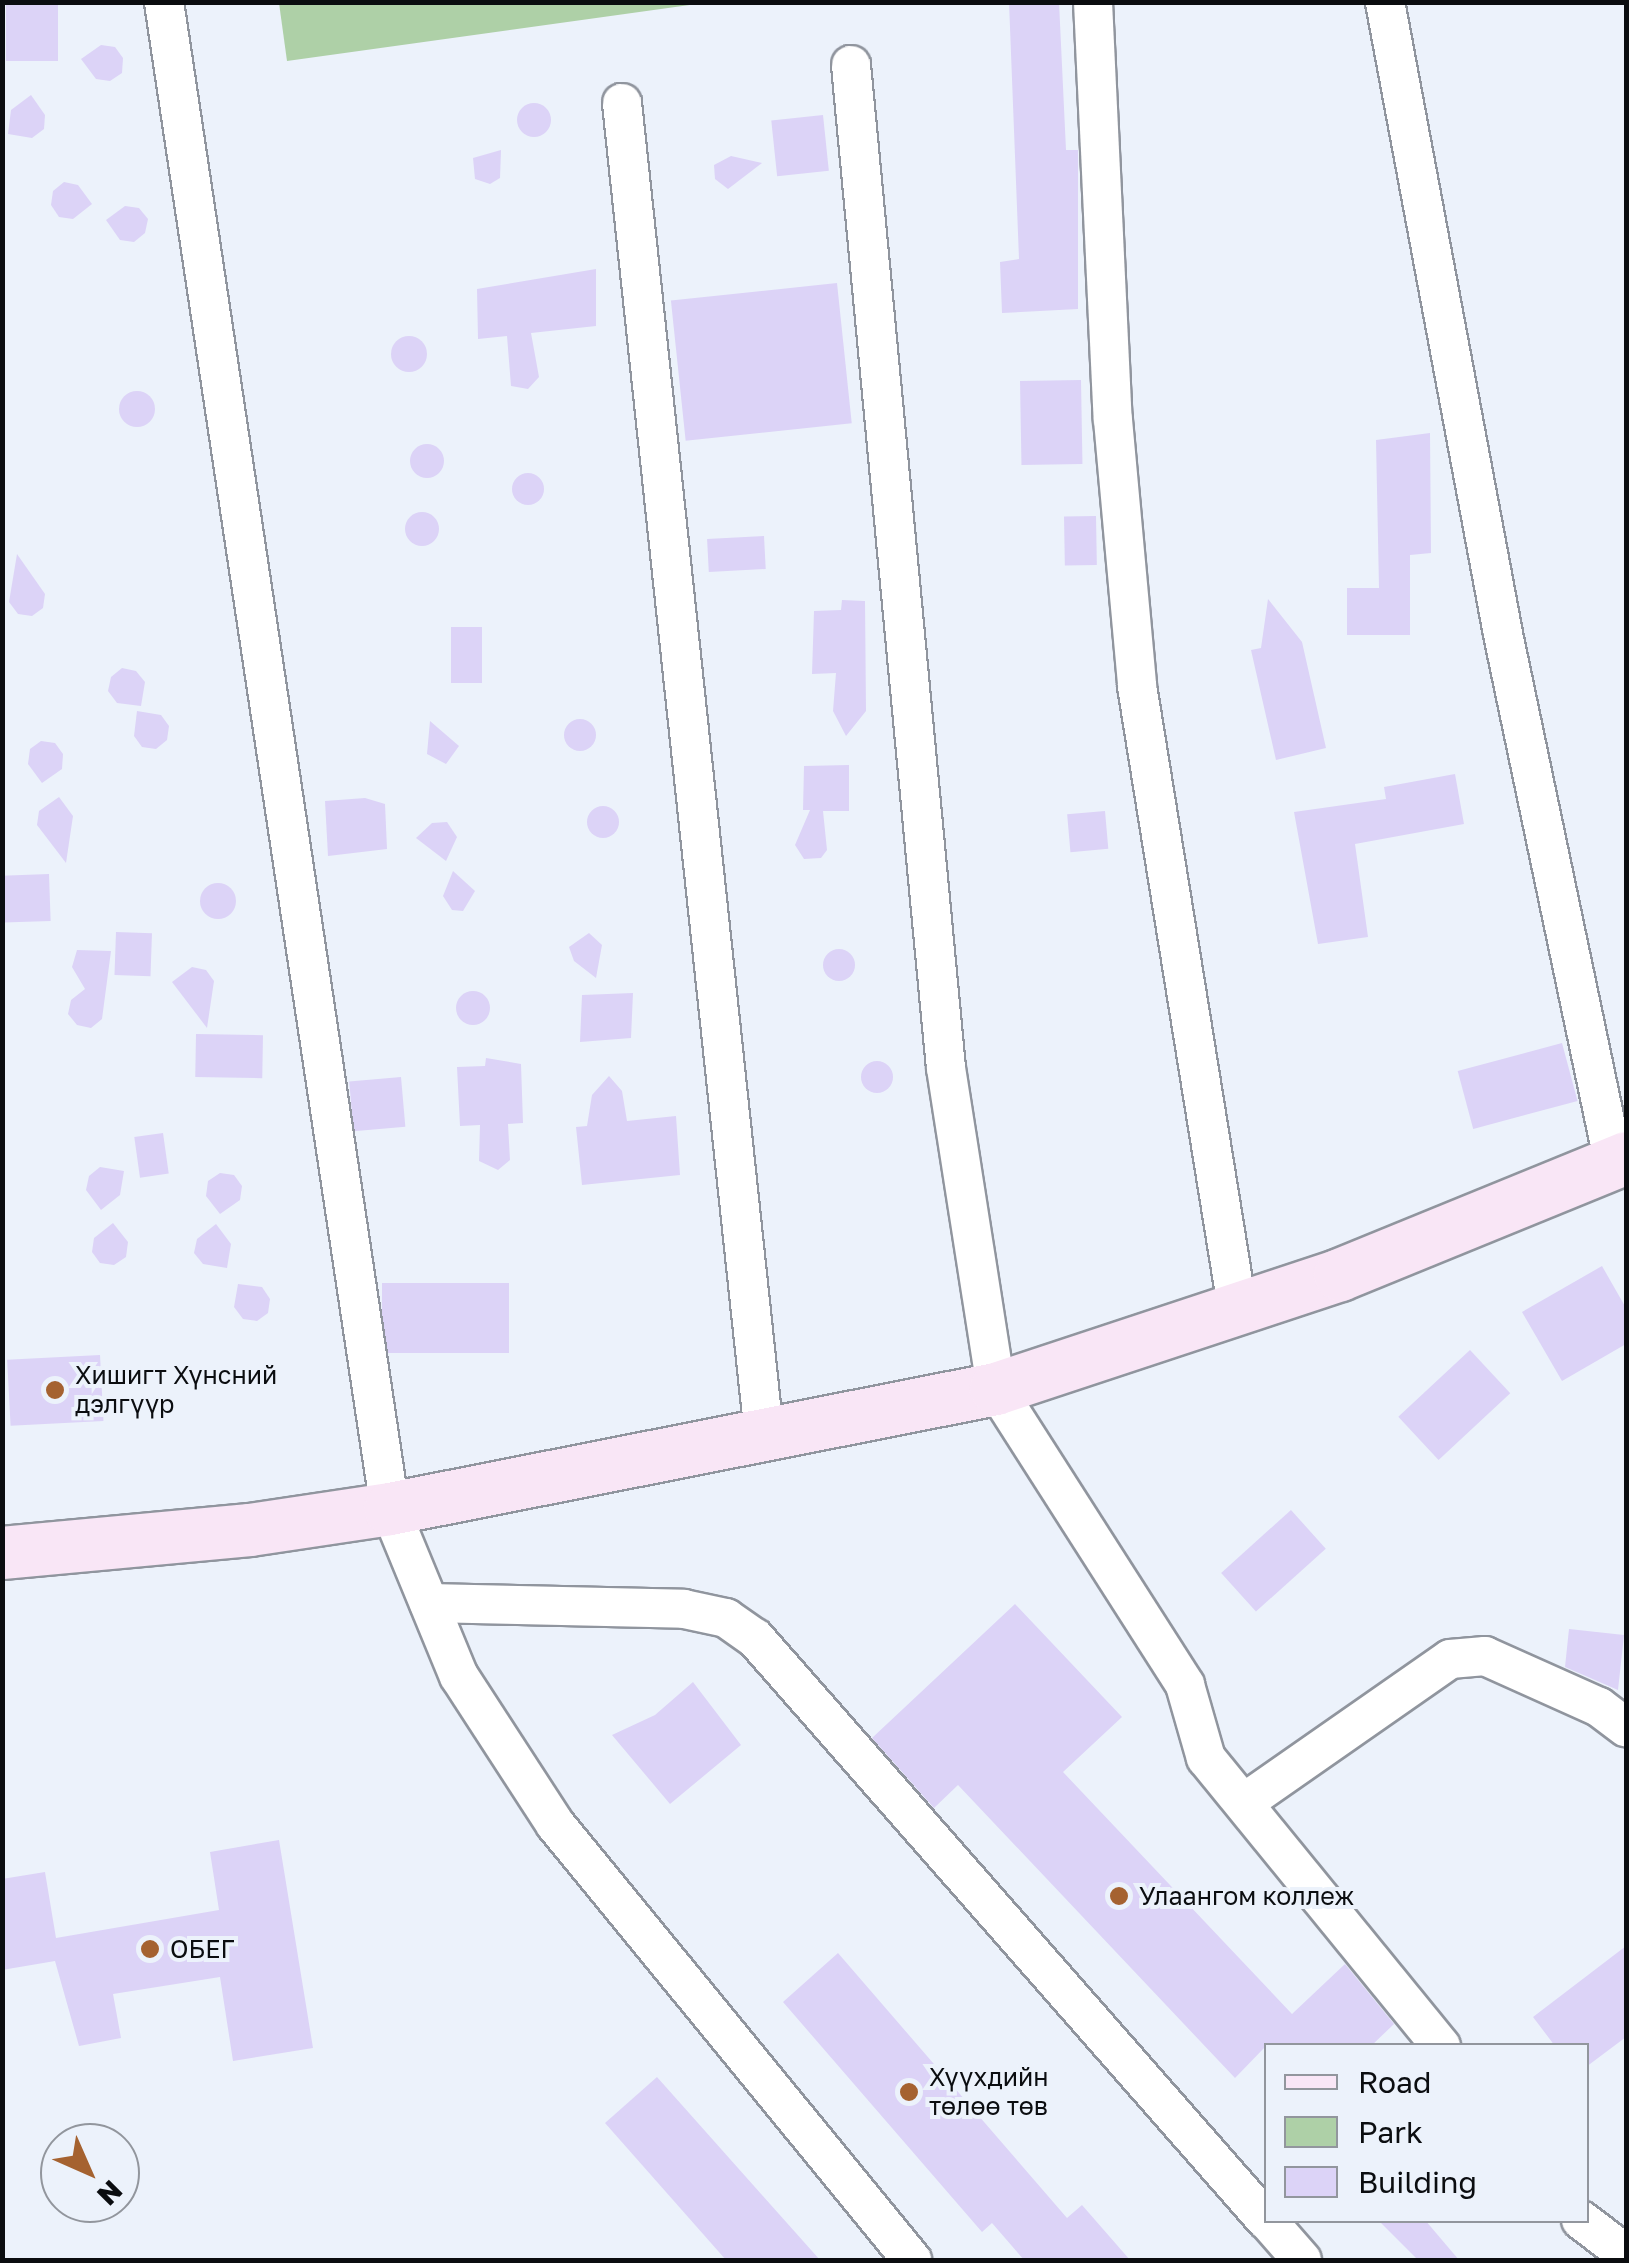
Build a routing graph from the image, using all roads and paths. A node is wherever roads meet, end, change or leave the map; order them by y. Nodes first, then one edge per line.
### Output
1 (164, 2) edge
2 (1093, 2) edge
3 (1385, 2) edge
4 (850, 65) dead end
5 (622, 103) dead end
6 (1620, 1161) edge
7 (1238, 1306) junction
8 (996, 1389) junction
9 (764, 1435) junction
10 (390, 1509) junction
11 (2, 1552) edge
12 (428, 1603) junction
13 (1626, 1727) edge
14 (1245, 1802) junction
15 (1439, 2043) edge
16 (1264, 2217) edge
17 (1270, 2223) edge
18 (1585, 2223) edge
19 (1626, 2254) edge
20 (912, 2260) edge
21 (1302, 2260) edge

1 - 10 street
2 - 7 street
3 - 6 street
4 - 8 street
5 - 9 street
6 - 7 street
7 - 8 street
8 - 9 street
8 - 14 street
9 - 10 street
10 - 11 street
10 - 12 street
12 - 16 street
12 - 20 street
13 - 14 street
14 - 15 street
17 - 21 street
18 - 19 street

